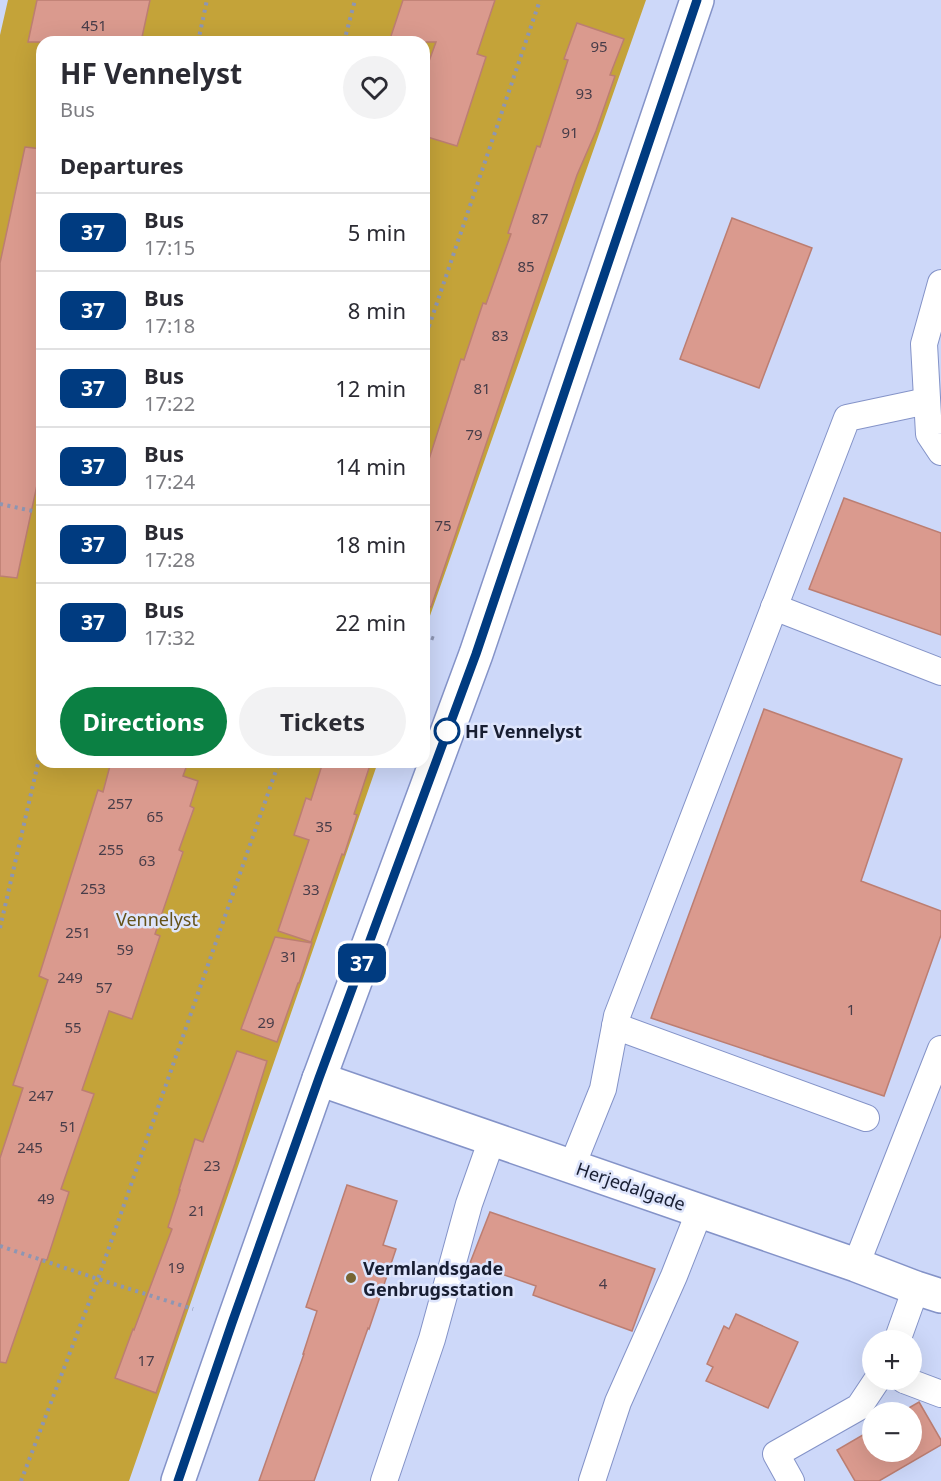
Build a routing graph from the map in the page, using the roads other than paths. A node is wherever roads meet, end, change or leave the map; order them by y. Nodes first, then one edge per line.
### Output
1 (697, 0) edge
2 (941, 283) edge
3 (927, 401) junction
4 (941, 452) edge
5 (774, 607) junction
6 (941, 672) edge
7 (615, 1026) junction
8 (941, 1049) edge
9 (319, 1078) junction
10 (866, 1118) dead end
11 (492, 1139) junction
12 (572, 1166) junction
13 (700, 1210) junction
14 (856, 1265) junction
15 (928, 1292) edge
16 (904, 1330) edge
17 (922, 1387) edge
18 (871, 1390) edge
19 (941, 1394) edge
20 (178, 1481) edge
21 (384, 1481) edge
22 (592, 1481) edge
23 (790, 1481) edge

1 - 9 street
2 - 3 lane
3 - 4 lane
3 - 5 lane
5 - 6 lane
5 - 7 lane
7 - 10 lane
7 - 12 lane
8 - 14 lane
9 - 11 street, Herjedalgade
9 - 20 street
11 - 12 street, Herjedalgade
11 - 21 lane
12 - 13 street, Herjedalgade
13 - 14 street, Herjedalgade
13 - 22 lane
14 - 15 street, Herjedalgade
15 - 16 lane
17 - 19 lane
18 - 23 lane

